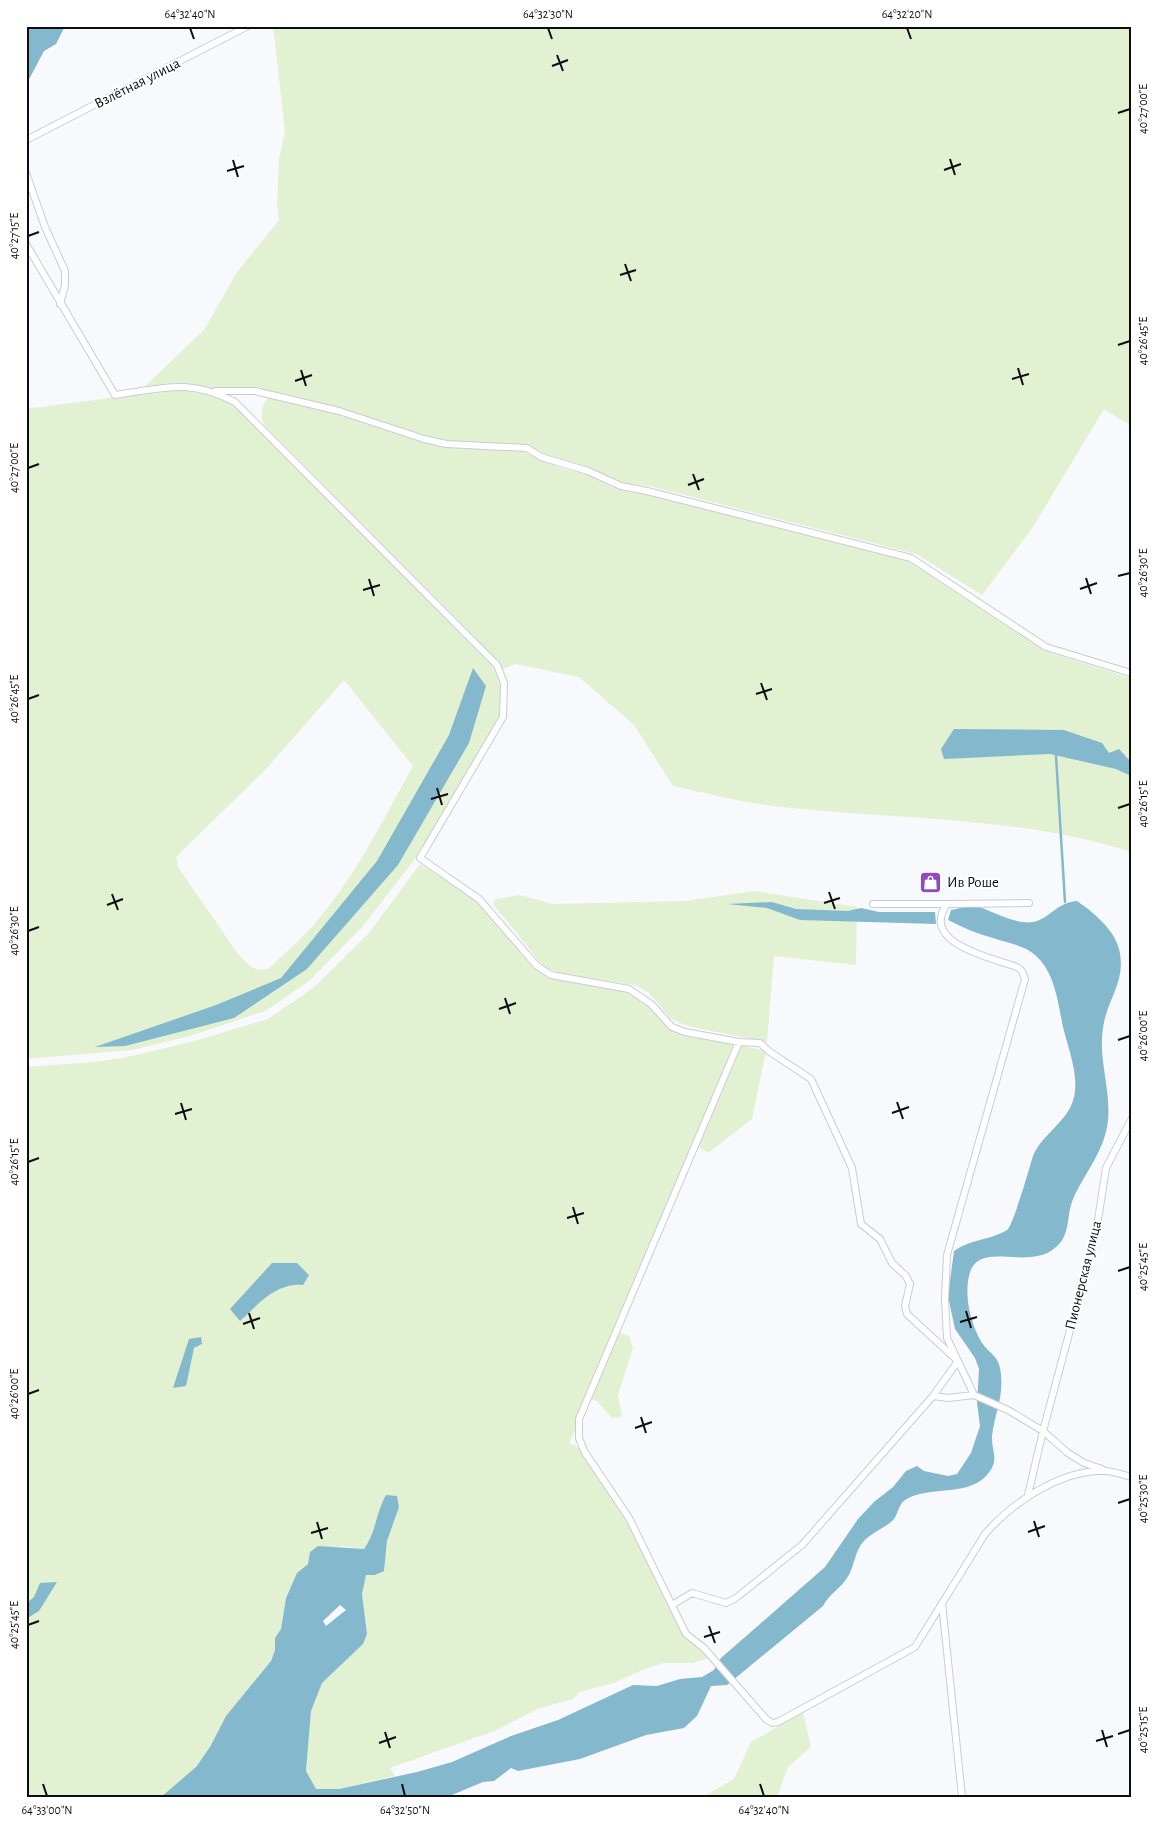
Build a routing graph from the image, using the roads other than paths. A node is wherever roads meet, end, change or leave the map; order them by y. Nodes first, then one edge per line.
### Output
1 (248, 26) edge
2 (26, 140) edge
3 (26, 173) edge
4 (26, 244) edge
5 (60, 304) junction
6 (214, 391) junction
7 (1131, 673) edge
8 (1029, 903) dead end
9 (873, 904) dead end
10 (947, 904) junction
11 (739, 1042) junction
12 (1131, 1121) edge
13 (1127, 1135) edge
14 (958, 1361) junction
15 (974, 1395) junction
16 (932, 1396) junction
17 (1042, 1432) junction
18 (1105, 1470) junction
19 (1131, 1477) edge
20 (1028, 1495) junction
21 (942, 1603) junction
22 (672, 1605) junction
23 (962, 1797) edge

1 - 2 street, Взлётная улица
3 - 5 street
4 - 5 street
5 - 6 street
6 - 7 street
6 - 11 street
8 - 10 street
9 - 10 street
10 - 14 street
11 - 14 street
11 - 22 street
12 - 13 street, Пионерская улица
13 - 17 street, Пионерская улица
14 - 15 street
14 - 16 street
15 - 16 street
15 - 17 street
16 - 22 street
17 - 18 street
17 - 20 street, Пионерская улица
18 - 19 street
18 - 20 street
20 - 21 street
21 - 22 street
21 - 23 street

